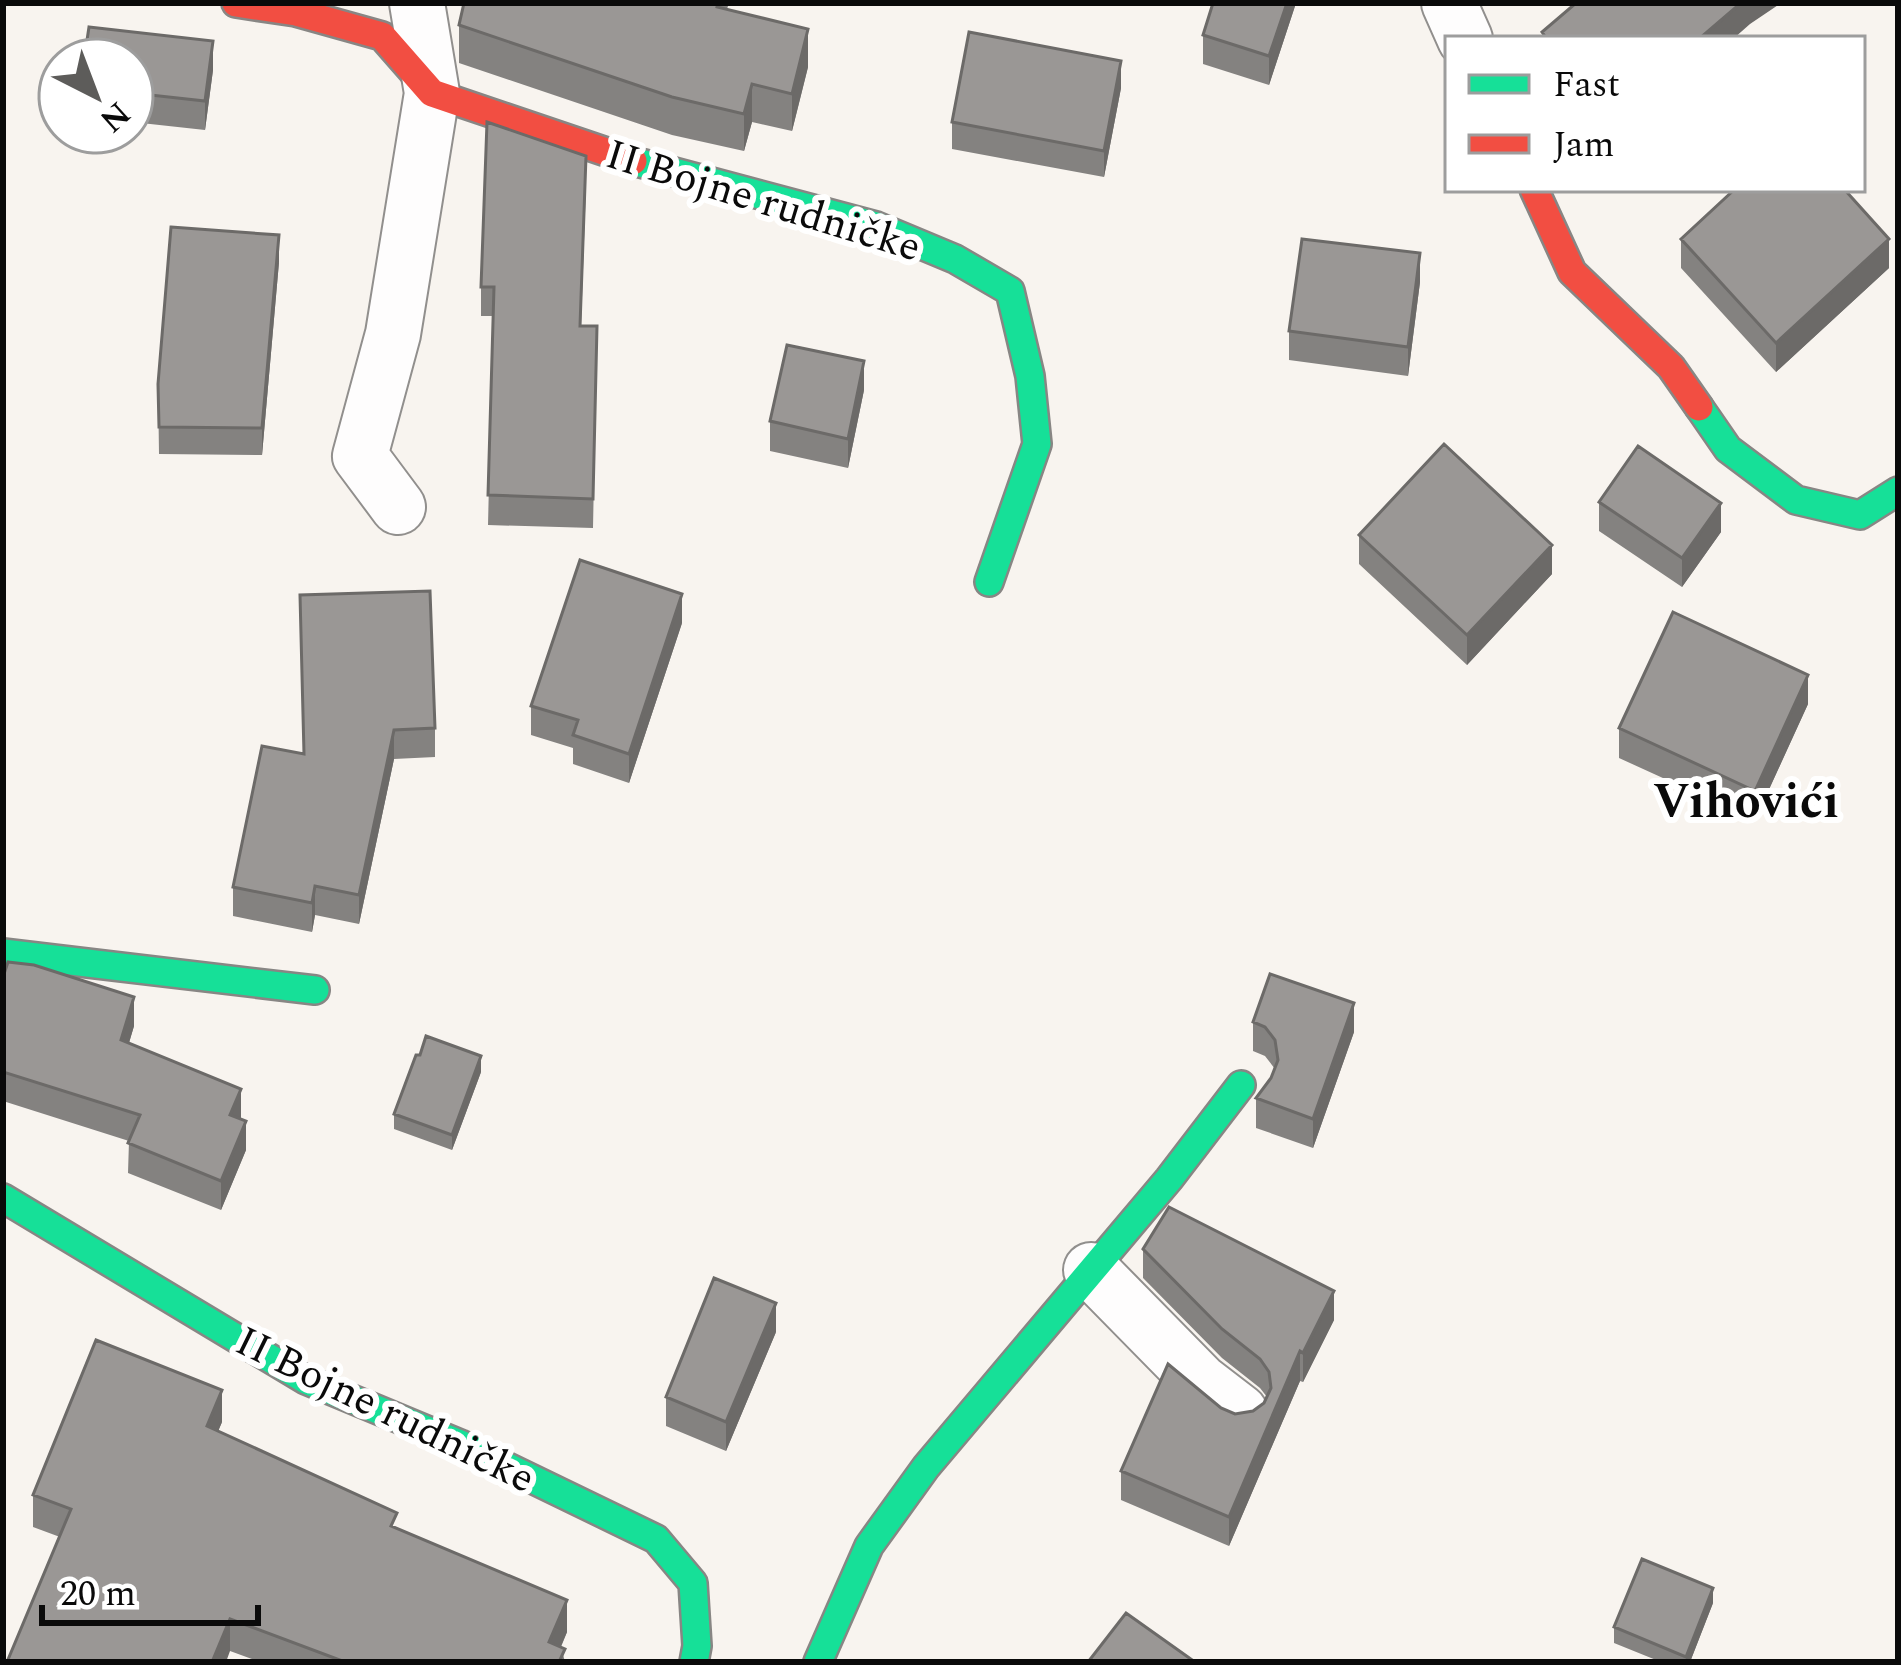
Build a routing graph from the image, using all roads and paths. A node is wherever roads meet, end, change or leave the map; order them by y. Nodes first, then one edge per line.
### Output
1 (236, 3) edge
2 (417, 3) edge
3 (1449, 3) edge
4 (1465, 36) edge
5 (432, 93) junction
6 (1535, 192) edge
7 (1898, 490) edge
8 (398, 507) dead end
9 (989, 581) dead end
10 (3, 953) edge
11 (315, 989) dead end
12 (1241, 1085) dead end
13 (3, 1198) edge
14 (1091, 1270) junction
15 (1240, 1412) edge
16 (694, 1662) edge
17 (818, 1662) edge

1 - 5 street
2 - 5 street
3 - 4 street
5 - 8 street
5 - 9 street, II Bojne rudničke
6 - 7 street
10 - 11 street
12 - 14 street
13 - 16 street, II Bojne rudničke
14 - 15 street
14 - 17 street

